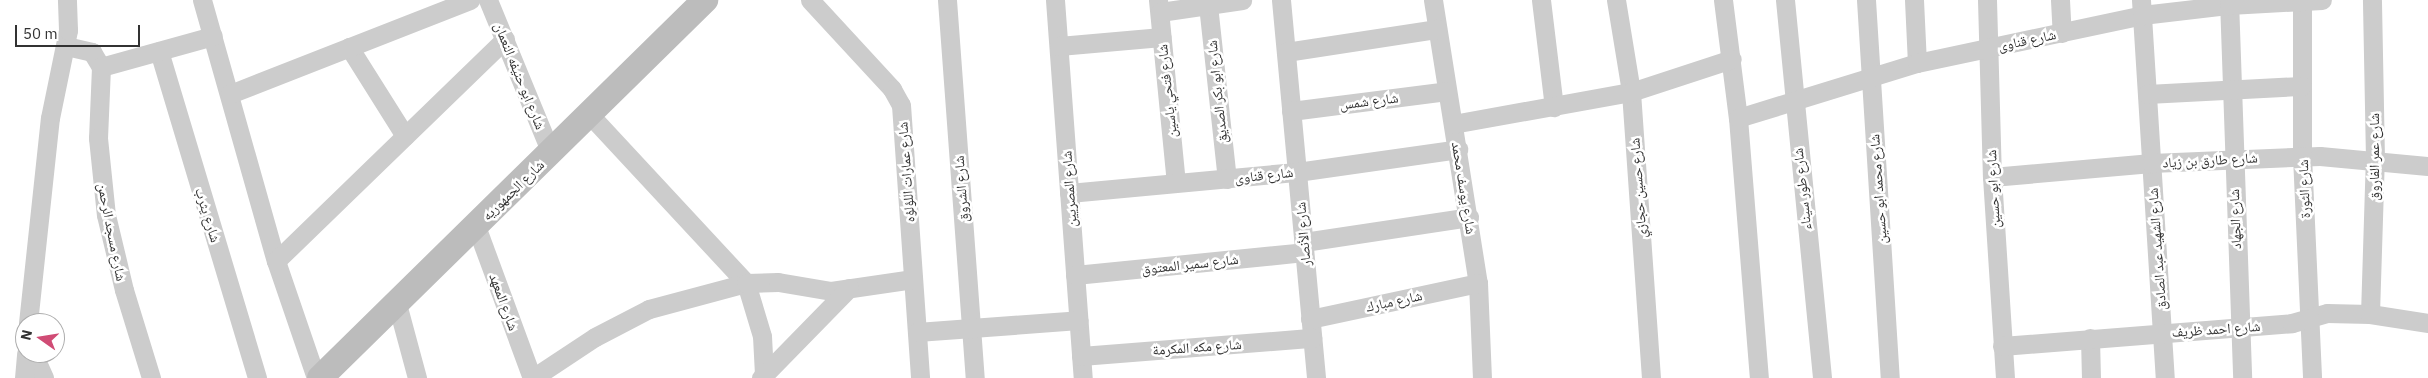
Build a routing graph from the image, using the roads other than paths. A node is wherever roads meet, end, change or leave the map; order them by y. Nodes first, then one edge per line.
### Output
1 (67, 0) edge
2 (470, 0) edge
3 (488, 0) edge
4 (705, 0) edge
5 (810, 0) edge
6 (947, 0) edge
7 (1055, 0) edge
8 (1242, 0) edge
9 (1281, 0) edge
10 (1433, 0) edge
11 (1541, 0) edge
12 (1616, 0) edge
13 (1723, 0) edge
14 (1785, 0) edge
15 (1866, 0) edge
16 (1914, 0) edge
17 (1987, 0) edge
18 (2060, 0) edge
19 (2322, 0) edge
20 (2372, 0) edge
21 (204, 1) edge
22 (2302, 1) edge
23 (1213, 3) edge
24 (2229, 3) edge
25 (1159, 6) edge
26 (2142, 8) edge
27 (1437, 29) junction
28 (2062, 33) junction
29 (213, 36) junction
30 (1162, 37) junction
31 (506, 39) junction
32 (66, 46) junction
33 (1059, 46) junction
34 (349, 47) junction
35 (1988, 49) junction
36 (159, 51) junction
37 (1286, 52) junction
38 (1732, 59) junction
39 (1917, 63) junction
40 (100, 67) junction
41 (1871, 77) junction
42 (2302, 86) junction
43 (2232, 90) junction
44 (1447, 91) junction
45 (1632, 92) junction
46 (230, 94) junction
47 (2147, 94) junction
48 (1793, 102) junction
49 (1554, 107) junction
50 (1291, 110) junction
51 (590, 115) junction
52 (1738, 118) junction
53 (1453, 124) junction
54 (405, 136) junction
55 (1458, 149) junction
56 (551, 153) junction
57 (2302, 156) junction
58 (2233, 159) junction
59 (2375, 159) junction
60 (2151, 163) junction
61 (2428, 166) edge
62 (1297, 172) junction
63 (1992, 177) junction
64 (1227, 179) junction
65 (1176, 182) junction
66 (1069, 194) junction
67 (1469, 217) junction
68 (476, 226) junction
69 (1304, 247) junction
70 (276, 261) junction
71 (1075, 275) junction
72 (913, 279) junction
73 (746, 283) junction
74 (1478, 283) junction
75 (849, 288) junction
76 (396, 300) junction
77 (29, 313) edge
78 (2370, 314) junction
79 (1310, 318) junction
80 (2309, 319) junction
81 (1079, 320) junction
82 (2428, 323) edge
83 (2239, 327) junction
84 (971, 329) junction
85 (917, 332) junction
86 (2163, 333) junction
87 (1312, 338) junction
88 (2090, 338) junction
89 (2002, 346) junction
90 (1081, 356) junction
91 (25, 363) edge
92 (38, 363) edge
93 (762, 377) edge
94 (24, 378) edge
95 (44, 378) edge
96 (151, 378) edge
97 (257, 378) edge
98 (316, 378) edge
99 (320, 378) edge
100 (417, 378) edge
101 (532, 378) edge
102 (920, 378) edge
103 (975, 378) edge
104 (1083, 378) edge
105 (1316, 378) edge
106 (1482, 378) edge
107 (1651, 378) edge
108 (1759, 378) edge
109 (1822, 378) edge
110 (1890, 378) edge
111 (2005, 378) edge
112 (2092, 378) edge
113 (2165, 378) edge
114 (2242, 378) edge
115 (2312, 378) edge

1 - 32 street
2 - 34 street
3 - 31 street, شارع ابو حنيفه النعمان
4 - 51 main road, شارع الجمهوريه
5 - 72 street, شارع عمارات اللؤلؤه
6 - 84 street, شارع الشروق
7 - 33 street, شارع المصريين
8 - 23 street
9 - 37 street, شارع الأنصار
10 - 27 street, شارع يوسف محمد
11 - 49 street
12 - 45 street, شارع حسين حجازي
13 - 38 street
14 - 48 street, شارع طور سيناء
15 - 41 street, شارع محمد ابو حسين
16 - 39 street
17 - 35 street, شارع ابو حسين
18 - 28 street
19 - 22 street, شارع قناوى
20 - 59 street, شارع عمر الفاروق
21 - 29 street
22 - 24 street, شارع قناوى
22 - 42 street, شارع الثورة
23 - 25 street
23 - 64 street, شارع ابو بكر الصديق
24 - 26 street, شارع قناوى
24 - 43 street, شارع الجهاد
25 - 30 street, شارع فتحي ياسين
26 - 28 street, شارع قناوى
26 - 47 street, شارع الشهيد عبد الصادق
27 - 37 street
27 - 44 street, شارع يوسف محمد
28 - 35 street, شارع قناوى
29 - 36 street
29 - 46 street
30 - 33 street
30 - 65 street, شارع فتحي ياسين
31 - 54 street
31 - 56 street, شارع ابو حنيفه النعمان
32 - 40 street
32 - 77 street
33 - 66 street, شارع المصريين
34 - 46 street
34 - 54 street
35 - 39 street, شارع قناوى
35 - 63 street, شارع ابو حسين
36 - 40 street
36 - 97 street, شارع يثرب
37 - 50 street, شارع الأنصار
38 - 45 street
38 - 52 street
39 - 41 street, شارع قناوى
40 - 96 street, شارع مسجد الرحمن
41 - 48 street, شارع قناوى
41 - 110 street, شارع محمد ابو حسين
42 - 43 street
42 - 57 street, شارع الثورة
43 - 47 street
43 - 58 street, شارع الجهاد
44 - 50 street, شارع شمس
44 - 53 street, شارع يوسف محمد
45 - 49 street
45 - 107 street, شارع حسين حجازي
46 - 70 street
47 - 60 street, شارع الشهيد عبد الصادق
48 - 52 street, شارع قناوى
48 - 109 street, شارع طور سيناء
49 - 53 street
50 - 62 street, شارع الأنصار
51 - 56 main road, شارع الجمهوريه
51 - 73 street
52 - 108 street
53 - 55 street, شارع يوسف محمد
54 - 70 street
55 - 62 street, شارع قناوى
55 - 67 street, شارع يوسف محمد
56 - 68 main road, شارع الجمهوريه
57 - 58 street, شارع طارق بن زياد
57 - 59 street, شارع طارق بن زياد
57 - 80 street, شارع الثورة
58 - 60 street, شارع طارق بن زياد
58 - 83 street, شارع الجهاد
59 - 61 street, شارع طارق بن زياد
59 - 78 street, شارع عمر الفاروق
60 - 63 street, شارع طارق بن زياد
60 - 86 street, شارع الشهيد عبد الصادق
62 - 64 street, شارع قناوى
62 - 69 street, شارع الأنصار
63 - 89 street, شارع ابو حسين
64 - 65 street, شارع قناوى
65 - 66 street, شارع قناوى
66 - 71 street, شارع المصريين
67 - 69 street, شارع سمير المعتوق
67 - 74 street, شارع يوسف محمد
68 - 76 main road, شارع الجمهوريه
68 - 101 street, شارع المعهد
69 - 71 street, شارع سمير المعتوق
69 - 79 street, شارع الأنصار
70 - 98 street
71 - 81 street, شارع المصريين
72 - 75 street
72 - 85 street, شارع عمارات اللؤلؤه
73 - 75 street
73 - 93 street
73 - 101 street
74 - 79 street, شارع مبارك
74 - 106 street, شارع يوسف محمد
75 - 93 street
76 - 99 main road, شارع الجمهوريه
76 - 100 street
78 - 80 street, شارع احمد ظريف
78 - 82 street, شارع احمد ظريف
79 - 87 street, شارع الأنصار
80 - 83 street, شارع احمد ظريف
80 - 115 street, شارع الثورة
81 - 84 street
81 - 90 street, شارع المصريين
83 - 86 street, شارع احمد ظريف
83 - 114 street, شارع الجهاد
84 - 85 street
84 - 103 street, شارع الشروق
85 - 102 street, شارع عمارات اللؤلؤه
86 - 88 street, شارع احمد ظريف
86 - 113 street, شارع الشهيد عبد الصادق
87 - 90 street, شارع مكه المكرمة
87 - 105 street, شارع الأنصار
88 - 89 street, شارع احمد ظريف
88 - 112 street
89 - 111 street, شارع ابو حسين
90 - 104 street, شارع المصريين
91 - 94 street
92 - 95 street

